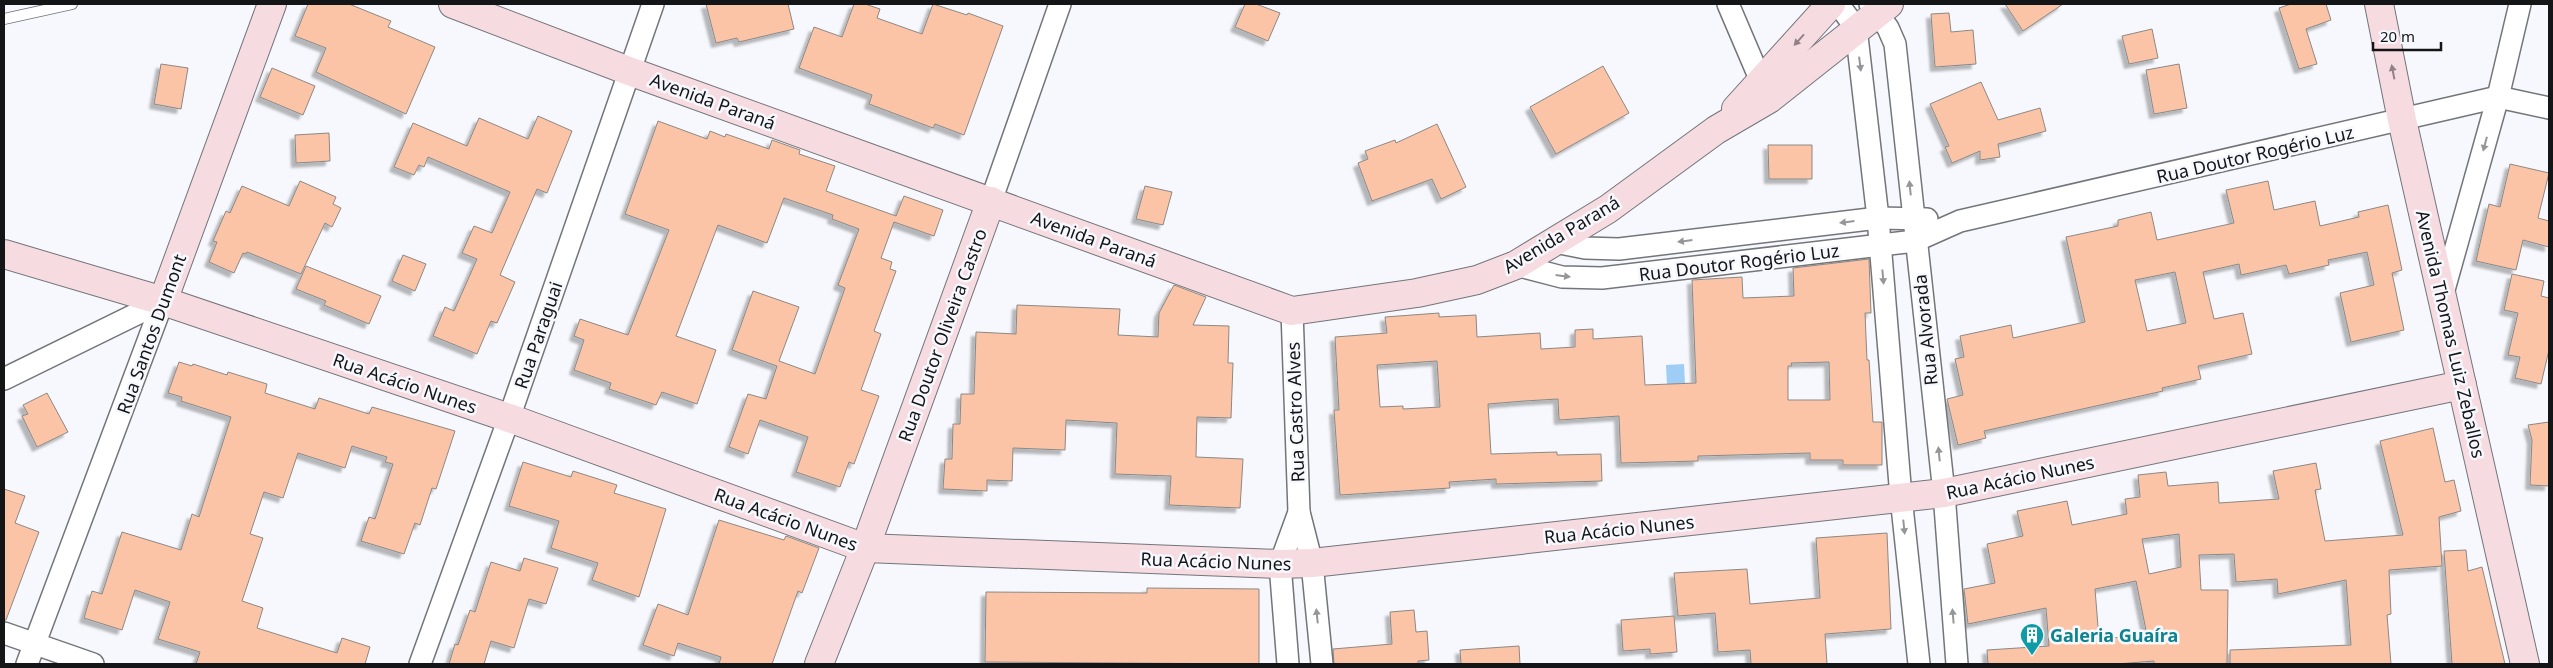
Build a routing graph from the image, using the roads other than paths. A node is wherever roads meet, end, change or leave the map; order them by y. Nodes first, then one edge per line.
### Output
1 (72, 4) edge
2 (272, 4) edge
3 (453, 4) edge
4 (653, 4) edge
5 (1060, 4) edge
6 (1728, 4) edge
7 (1831, 4) edge
8 (1838, 4) edge
9 (2379, 4) edge
10 (2520, 4) edge
11 (1873, 12) edge
12 (4, 19) edge
13 (628, 71) junction
14 (1765, 90) junction
15 (2498, 97) junction
16 (2549, 108) edge
17 (2402, 120) junction
18 (991, 201) junction
19 (1913, 217) junction
20 (1878, 218) junction
21 (1960, 221) junction
22 (1915, 241) junction
23 (1555, 242) junction
24 (1880, 246) junction
25 (4, 254) edge
26 (1516, 265) junction
27 (2442, 297) junction
28 (163, 301) junction
29 (1292, 311) junction
30 (4, 379) edge
31 (2462, 385) junction
32 (509, 418) junction
33 (1944, 493) junction
34 (1901, 497) junction
35 (1299, 512) junction
36 (865, 548) junction
37 (1312, 563) junction
38 (1280, 564) junction
39 (4, 633) edge
40 (35, 644) junction
41 (28, 664) edge
42 (93, 664) edge
43 (420, 664) edge
44 (819, 664) edge
45 (1288, 664) edge
46 (1322, 664) edge
47 (1919, 664) edge
48 (1957, 664) edge
49 (2525, 664) edge

1 - 12 lane
2 - 28 street, Rua Santos Dumont
3 - 13 street, Avenida Paraná
4 - 13 street, Rua Paraguai
5 - 18 street, Rua Doutor Oliveira Castro
6 - 14 street
7 -> 14 street, Avenida Paraná
8 - 11 street, Rua Alvorada
17 -> 9 street, Avenida Thomas Luiz Zeballos
10 - 15 street
11 - 14 street, Avenida Paraná
19 -> 11 street, Rua Alvorada
11 -> 20 street, Rua Alvorada
13 - 18 street, Avenida Paraná
13 - 32 street, Rua Paraguai
14 - 23 street, Avenida Paraná
15 - 16 street, Rua Doutor Rogério Luz
15 - 17 street, Rua Doutor Rogério Luz
15 -> 27 street
17 - 21 street, Rua Doutor Rogério Luz
17 - 27 street, Avenida Thomas Luiz Zeballos
18 - 29 street, Avenida Paraná
18 - 36 street, Rua Doutor Oliveira Castro
19 - 20 street, Rua Doutor Rogério Luz
19 - 21 street, Rua Doutor Rogério Luz
19 - 22 street, Rua Alvorada
20 -> 23 street, Rua Doutor Rogério Luz
20 - 24 street, Rua Alvorada
21 - 22 street, Rua Doutor Rogério Luz
22 - 24 street, Rua Doutor Rogério Luz
33 -> 22 street, Rua Alvorada
23 - 26 street, Avenida Paraná
26 -> 24 street, Rua Doutor Rogério Luz
24 -> 34 street, Rua Alvorada
25 - 28 street, Rua Acácio Nunes
26 - 29 street, Avenida Paraná
27 - 31 street, Avenida Thomas Luiz Zeballos
28 - 30 street
28 - 32 street, Rua Acácio Nunes
28 - 40 street, Rua Santos Dumont
29 - 35 street, Rua Castro Alves
31 - 33 street, Rua Acácio Nunes
31 - 49 street, Avenida Thomas Luiz Zeballos
32 - 36 street, Rua Acácio Nunes
32 - 43 street, Rua Paraguai
33 - 34 street, Rua Acácio Nunes
48 -> 33 street, Rua Alvorada
34 - 37 street, Rua Acácio Nunes
34 -> 47 street, Rua Alvorada
35 - 37 street, Rua Castro Alves
35 - 38 street, Rua Castro Alves
36 - 38 street, Rua Acácio Nunes
36 - 44 street, Rua Doutor Oliveira Castro
37 - 38 street, Rua Acácio Nunes
46 -> 37 street, Rua Castro Alves
38 - 45 street, Rua Castro Alves
39 - 40 street
40 - 41 street, Rua Santos Dumont
40 - 42 street

